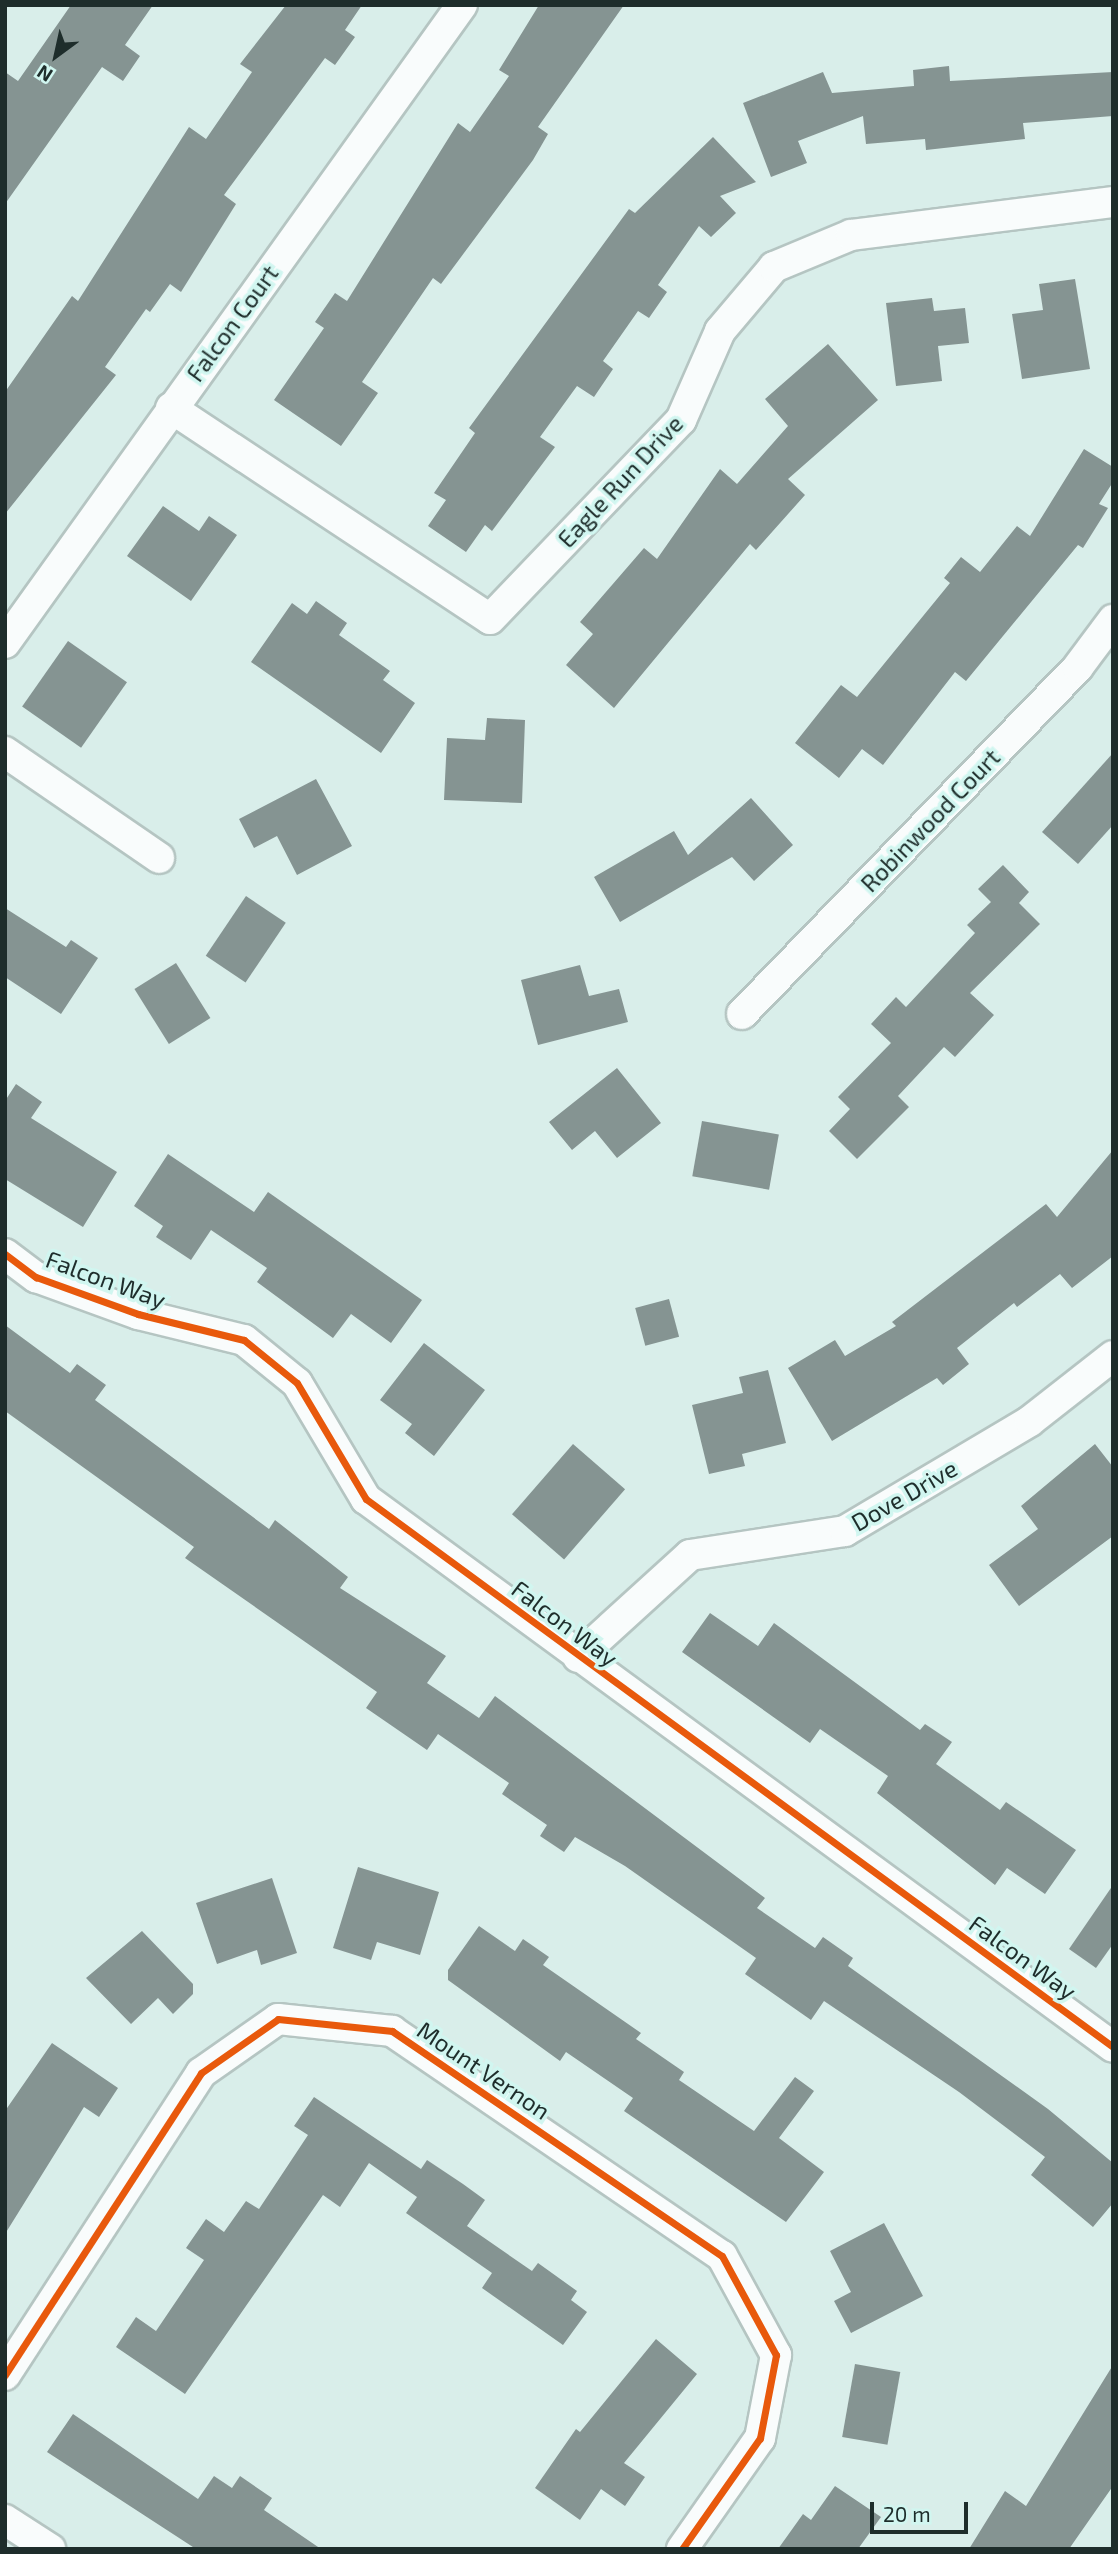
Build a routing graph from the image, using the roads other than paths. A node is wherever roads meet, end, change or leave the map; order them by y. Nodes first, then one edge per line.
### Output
1 (462, 5) edge
2 (1113, 202) edge
3 (171, 408) junction
4 (1113, 620) edge
5 (5, 643) edge
6 (5, 752) edge
7 (159, 858) dead end
8 (742, 1014) dead end
9 (5, 1254) edge
10 (1113, 1356) edge
11 (578, 1657) junction
12 (1113, 2047) edge
13 (5, 2375) edge
14 (5, 2520) edge
15 (50, 2549) edge
16 (682, 2549) edge

1 - 3 street, Falcon Court
2 - 3 street, Eagle Run Drive
3 - 5 street, Falcon Court
4 - 8 street, Robinwood Court
6 - 7 street
9 - 11 street, Falcon Way
10 - 11 street, Dove Drive
11 - 12 street, Falcon Way
13 - 16 street, Mount Vernon
14 - 15 street

